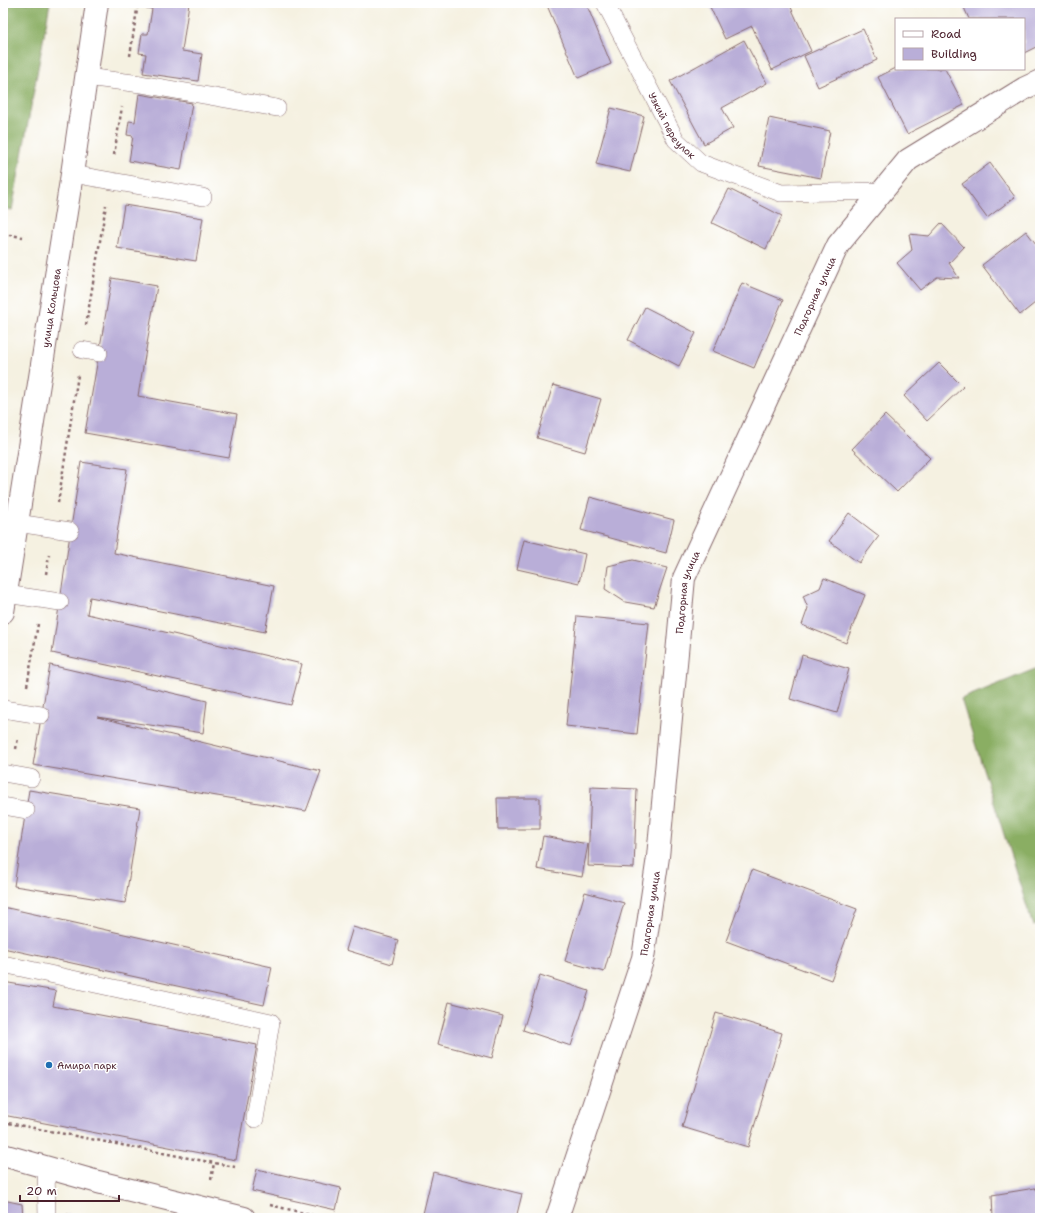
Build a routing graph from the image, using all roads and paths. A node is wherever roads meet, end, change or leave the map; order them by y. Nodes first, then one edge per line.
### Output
1 (97, 3) edge
2 (138, 3) edge
3 (605, 3) edge
4 (86, 77) junction
5 (1040, 81) edge
6 (126, 82) junction
7 (278, 108) dead end
8 (72, 174) junction
9 (110, 180) junction
10 (883, 191) junction
11 (203, 197) dead end
12 (3, 234) edge
13 (23, 237) dead end
14 (17, 523) junction
15 (54, 529) junction
16 (70, 531) dead end
17 (42, 599) junction
18 (60, 602) dead end
19 (4, 603) edge
20 (3, 709) edge
21 (23, 712) junction
22 (41, 715) dead end
23 (7, 774) edge
24 (31, 778) dead end
25 (3, 806) edge
26 (26, 810) dead end
27 (3, 964) edge
28 (255, 1119) dead end
29 (3, 1122) edge
30 (3, 1155) edge
31 (235, 1167) dead end
32 (46, 1168) junction
33 (195, 1212) edge
34 (47, 1218) edge
35 (244, 1218) edge
36 (556, 1218) edge

1 - 4 street, улица Кольцова
2 - 6 path
3 - 10 lane, Узкий переулок
4 - 6 lane
4 - 8 street, улица Кольцова
5 - 10 street, Подгорная улица
6 - 7 lane
6 - 9 path
8 - 9 lane
8 - 14 street, улица Кольцова
9 - 11 lane
9 - 15 path
10 - 36 street, Подгорная улица
12 - 13 path
14 - 15 lane
14 - 19 street, улица Кольцова
15 - 16 lane
15 - 17 path
17 - 18 lane
17 - 19 lane
17 - 21 path
20 - 21 lane
21 - 22 lane
21 - 23 path
23 - 24 lane
25 - 26 lane
27 - 28 lane
29 - 31 path
30 - 32 street
32 - 33 street
32 - 34 lane
33 - 35 street

